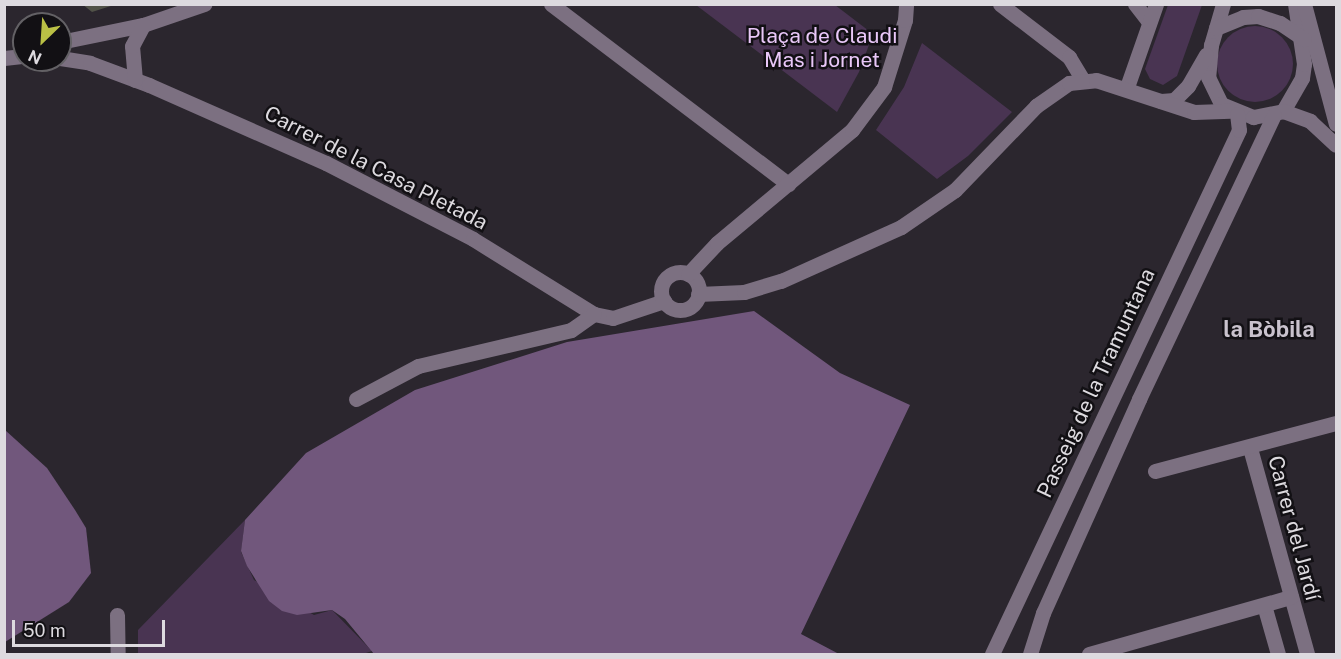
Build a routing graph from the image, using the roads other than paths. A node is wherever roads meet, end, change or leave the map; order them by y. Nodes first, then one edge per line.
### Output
1 (204, 4) edge
2 (551, 4) edge
3 (906, 4) edge
4 (1000, 4) edge
5 (1135, 4) edge
6 (1156, 4) edge
7 (1223, 4) edge
8 (1295, 4) edge
9 (1304, 4) edge
10 (1149, 22) junction
11 (143, 25) junction
12 (1216, 28) junction
13 (1299, 36) junction
14 (72, 40) edge
15 (1210, 45) junction
16 (1317, 50) junction
17 (72, 60) edge
18 (135, 80) junction
19 (1083, 80) junction
20 (1127, 87) junction
21 (1161, 101) junction
22 (1278, 113) junction
23 (1336, 117) edge
24 (1235, 119) junction
25 (1336, 145) edge
26 (788, 184) junction
27 (688, 274) junction
28 (698, 294) junction
29 (664, 301) junction
30 (594, 314) junction
31 (356, 399) dead end
32 (1336, 423) edge
33 (1250, 448) junction
34 (1155, 471) dead end
35 (1291, 597) junction
36 (1263, 605) junction
37 (117, 615) dead end
38 (118, 654) edge
39 (988, 654) edge
40 (1030, 654) edge
41 (1089, 654) edge
42 (1278, 654) edge
43 (1307, 654) edge

1 - 11 street
2 - 26 street
3 - 26 street
4 - 19 street
5 - 10 street
6 - 10 street
7 - 12 street
8 - 13 street
9 - 16 street
10 - 20 street
11 - 14 street
11 - 18 street
12 - 13 street
12 - 15 street
13 - 16 street
13 - 22 street
15 - 21 street
15 - 24 street
16 - 23 street
17 - 18 street, Carrer de la Casa Pletada
18 - 30 street, Carrer de la Casa Pletada
19 - 20 street
19 - 28 street
20 - 21 street
21 - 24 street
22 - 24 street
22 - 25 street
22 - 40 street
24 - 39 street, Passeig de la Tramuntana
26 - 27 street
27 - 28 street
27 - 29 street
28 - 29 street
29 - 30 street
30 - 31 street
32 - 33 street
33 - 34 street
33 - 35 street, Carrer del Jardí
35 - 36 street
35 - 43 street, Carrer del Jardí
36 - 41 street
36 - 42 street
37 - 38 street

